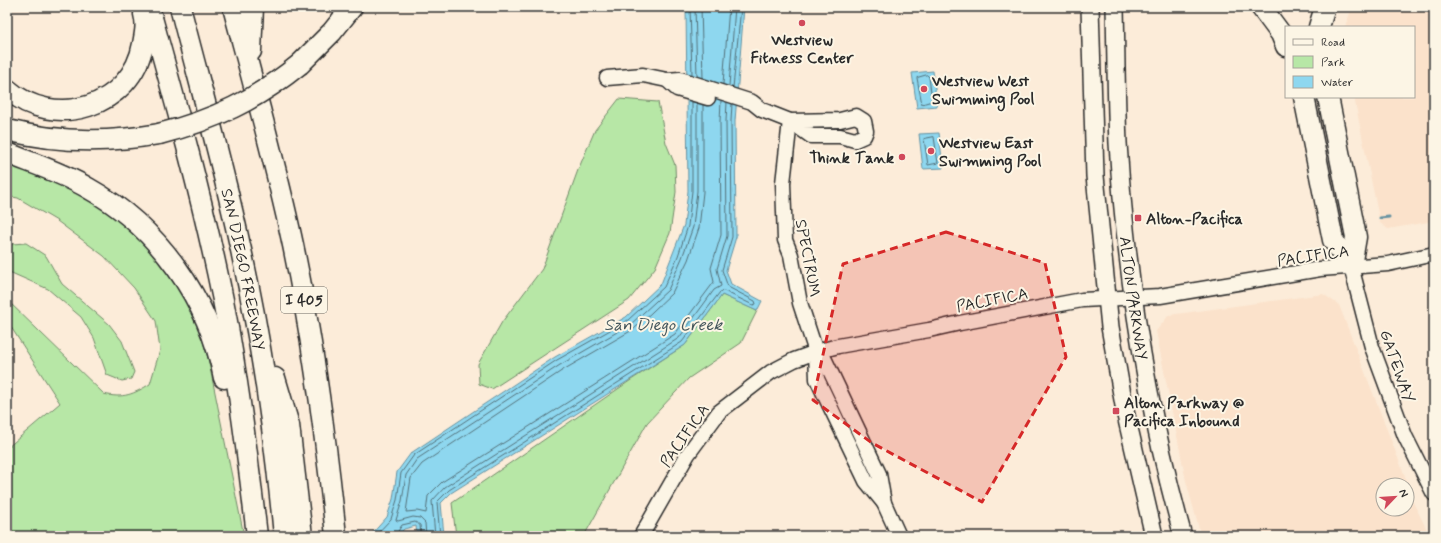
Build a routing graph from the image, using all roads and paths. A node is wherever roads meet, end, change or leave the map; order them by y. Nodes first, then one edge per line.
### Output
1 (142, 7) edge
2 (149, 7) edge
3 (180, 7) edge
4 (233, 7) edge
5 (253, 7) edge
6 (352, 7) edge
7 (1090, 7) edge
8 (1115, 7) edge
9 (1261, 7) edge
10 (1325, 7) edge
11 (1319, 26) edge
12 (1285, 44) edge
13 (250, 68) junction
14 (607, 78) dead end
15 (7, 89) edge
16 (1304, 98) edge
17 (1328, 98) edge
18 (7, 130) edge
19 (7, 153) edge
20 (1434, 254) edge
21 (1351, 266) junction
22 (1107, 297) junction
23 (1134, 297) junction
24 (253, 309) junction
25 (816, 352) junction
26 (252, 490) junction
27 (1434, 494) edge
28 (257, 536) edge
29 (284, 536) edge
30 (302, 536) edge
31 (336, 536) edge
32 (641, 536) edge
33 (899, 536) edge
34 (1154, 536) edge
35 (1183, 536) edge

1 - 15 highway
2 - 26 highway
3 - 24 highway, SAN DIEGO FREEWAY
4 - 13 highway, I 405
5 - 13 highway
6 - 18 highway, bridge
7 - 22 main road, ALTON PARKWAY
8 - 23 main road, ALTON PARKWAY
9 - 12 highway
10 - 11 highway
13 - 31 highway, I 405
14 - 25 street, SPECTRUM
16 - 21 highway
17 - 21 highway
19 - 26 highway
20 - 21 street, PACIFICA
21 - 23 street, PACIFICA
21 - 27 street, GATEWAY
22 - 23 street, PACIFICA
22 - 25 street, PACIFICA
22 - 34 main road, ALTON PARKWAY
23 - 35 main road, ALTON PARKWAY
24 - 29 highway, SAN DIEGO FREEWAY
24 - 30 highway
25 - 32 street, PACIFICA
25 - 33 street, SPECTRUM
26 - 28 highway

